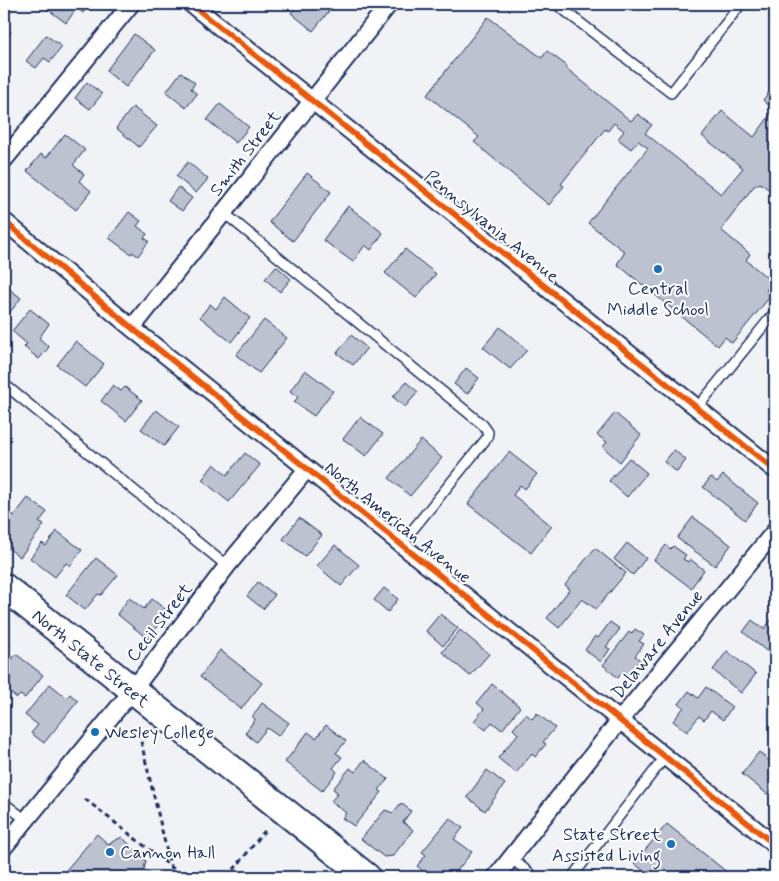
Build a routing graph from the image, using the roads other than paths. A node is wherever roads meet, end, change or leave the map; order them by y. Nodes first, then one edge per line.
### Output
1 (131, 4) edge
2 (191, 4) edge
3 (389, 4) edge
4 (556, 4) edge
5 (741, 4) edge
6 (312, 101) junction
7 (4, 160) edge
8 (224, 212) junction
9 (4, 221) edge
10 (775, 312) edge
11 (132, 328) junction
12 (4, 384) edge
13 (697, 408) junction
14 (307, 469) junction
15 (775, 470) edge
16 (775, 531) edge
17 (401, 544) junction
18 (227, 566) junction
19 (4, 587) edge
20 (132, 691) junction
21 (620, 720) junction
22 (665, 756) junction
23 (4, 803) edge
24 (26, 820) junction
25 (775, 845) edge
26 (4, 847) edge
27 (511, 858) junction
28 (367, 877) edge
29 (496, 877) edge
30 (534, 877) edge
31 (572, 877) edge

1 - 7 street
2 - 6 street, Pennsylvania Avenue
3 - 6 street, Smith Street
4 - 5 lane
6 - 8 street, Smith Street
6 - 13 street, Pennsylvania Avenue
8 - 11 street, Smith Street
8 - 17 lane
9 - 11 street, North American Avenue
10 - 13 lane
11 - 14 street, North American Avenue
12 - 18 lane
13 - 15 street, Pennsylvania Avenue
14 - 17 street, North American Avenue
14 - 18 street, Cecil Street
16 - 21 street, Delaware Avenue
17 - 21 street, North American Avenue
18 - 20 street, Cecil Street
19 - 20 main road, North State Street
20 - 24 street, Cecil Street
20 - 28 main road, North State Street
21 - 22 street, North American Avenue
21 - 27 street, Delaware Avenue
22 - 25 street, North American Avenue
22 - 31 lane
23 - 24 lane
24 - 26 street, Cecil Street
27 - 29 street, Delaware Avenue
27 - 30 lane

